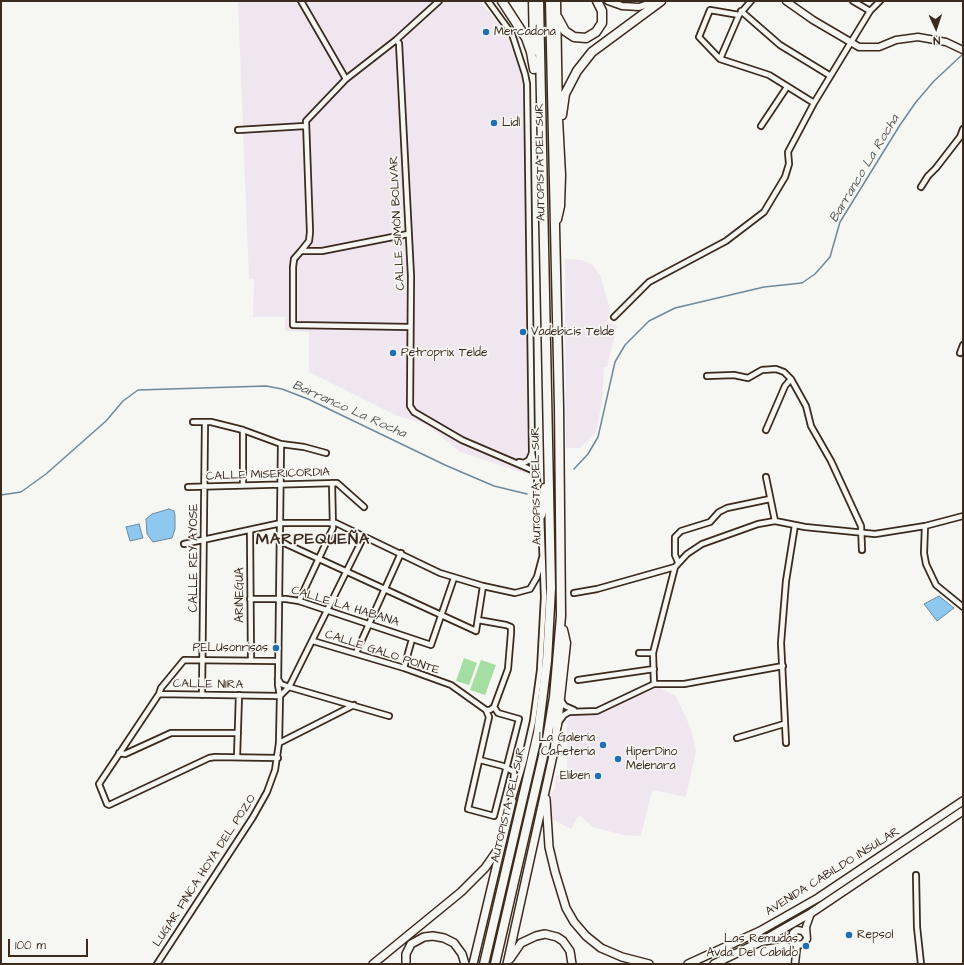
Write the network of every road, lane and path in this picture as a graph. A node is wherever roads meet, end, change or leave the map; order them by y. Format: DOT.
graph roads {
  1 [pos="301,1"];
  2 [pos="439,1"];
  3 [pos="488,1"];
  4 [pos="502,1"];
  5 [pos="533,1"];
  6 [pos="539,1"];
  7 [pos="550,1"];
  8 [pos="556,1"];
  9 [pos="596,1"];
  10 [pos="608,1"];
  11 [pos="616,1"];
  12 [pos="646,1"];
  13 [pos="657,1"];
  14 [pos="661,1"];
  15 [pos="751,1"];
  16 [pos="786,1"];
  17 [pos="853,1"];
  18 [pos="880,1"];
  19 [pos="870,11"];
  20 [pos="740,13"];
  21 [pos="557,14"];
  22 [pos="396,40"];
  23 [pos="850,42"];
  24 [pos="962,49"];
  25 [pos="720,59"];
  26 [pos="534,69"];
  27 [pos="829,75"];
  28 [pos="346,79"];
  29 [pos="787,86"];
  30 [pos="814,103"];
  31 [pos="305,123"];
  32 [pos="761,126"];
  33 [pos="963,129"];
  34 [pos="238,130"];
  35 [pos="560,148"];
  36 [pos="541,149"];
  37 [pos="921,187"];
  38 [pos="554,227"];
  39 [pos="408,234"];
  40 [pos="301,251"];
  41 [pos="614,317"];
  42 [pos="410,327"];
  43 [pos="963,345"];
  44 [pos="960,353"];
  45 [pos="707,376"];
  46 [pos="791,379"];
  47 [pos="193,422"];
  48 [pos="204,422"];
  49 [pos="243,430"];
  50 [pos="766,430"];
  51 [pos="281,444"];
  52 [pos="326,453"];
  53 [pos="532,453"];
  54 [pos="517,462"];
  55 [pos="548,463"];
  56 [pos="766,477"];
  57 [pos="537,478"];
  58 [pos="332,483"];
  59 [pos="243,485"];
  60 [pos="280,485"];
  61 [pos="188,487"];
  62 [pos="204,487"];
  63 [pos="770,499"];
  64 [pos="364,507"];
  65 [pos="541,515"];
  66 [pos="963,516"];
  67 [pos="775,521"];
  68 [pos="333,522"];
  69 [pos="281,523"];
  70 [pos="795,525"];
  71 [pos="925,526"];
  72 [pos="250,530"];
  73 [pos="862,534"];
  74 [pos="364,536"];
  75 [pos="204,541"];
  76 [pos="280,541"];
  77 [pos="184,544"];
  78 [pos="862,550"];
  79 [pos="401,553"];
  80 [pos="318,558"];
  81 [pos="542,558"];
  82 [pos="676,565"];
  83 [pos="346,572"];
  84 [pos="454,578"];
  85 [pos="484,586"];
  86 [pos="385,589"];
  87 [pos="574,593"];
  88 [pos="250,598"];
  89 [pos="280,599"];
  90 [pos="299,601"];
  91 [pos="963,607"];
  92 [pos="327,610"];
  93 [pos="442,615"];
  94 [pos="561,616"];
  95 [pos="478,620"];
  96 [pos="369,624"];
  97 [pos="412,639"];
  98 [pos="313,641"];
  99 [pos="639,653"];
  100 [pos="653,653"];
  101 [pos="356,654"];
  102 [pos="203,660"];
  103 [pos="251,660"];
  104 [pos="278,661"];
  105 [pos="783,666"];
  106 [pos="404,668"];
  107 [pos="654,669"];
  108 [pos="278,679"];
  109 [pos="578,680"];
  110 [pos="654,684"];
  111 [pos="289,687"];
  112 [pos="159,694"];
  113 [pos="202,695"];
  114 [pos="239,695"];
  115 [pos="280,696"];
  116 [pos="560,699"];
  117 [pos="354,705"];
  118 [pos="494,707"];
  119 [pos="486,710"];
  120 [pos="579,712"];
  121 [pos="498,713"];
  122 [pos="389,716"];
  123 [pos="489,717"];
  124 [pos="784,724"];
  125 [pos="557,725"];
  126 [pos="238,733"];
  127 [pos="737,738"];
  128 [pos="786,742"];
  129 [pos="279,743"];
  130 [pos="119,753"];
  131 [pos="237,757"];
  132 [pos="278,758"];
  133 [pos="480,760"];
  134 [pos="507,767"];
  135 [pos="548,779"];
  136 [pos="512,801"];
  137 [pos="963,801"];
  138 [pos="963,811"];
  139 [pos="502,845"];
  140 [pos="916,875"];
  141 [pos="810,913"];
  142 [pos="806,935"];
  143 [pos="760,942"];
  144 [pos="794,943"];
  145 [pos="702,958"];
  146 [pos="158,963"];
  147 [pos="373,964"];
  148 [pos="406,964"];
  149 [pos="465,964"];
  150 [pos="473,964"];
  151 [pos="484,964"];
  152 [pos="495,964"];
  153 [pos="507,964"];
  154 [pos="572,964"];
  155 [pos="649,964"];
  156 [pos="684,964"];
  157 [pos="688,964"];
  158 [pos="715,964"];
  159 [pos="795,964"];
  160 [pos="921,964"];
  1 -- 28 [label="street"];
  2 -- 22 [label="street"];
  3 -- 53 [label="street"];
  4 -- 26 [label="highway"];
  5 -- 26 [label="highway"];
  6 -- 36 [label="highway, AUTOPISTA DEL SUR"];
  7 -- 38 [label="highway, AUTOPISTA DEL SUR"];
  8 -- 21 [label="highway"];
  9 -- 21 [label="highway"];
  10 -- 13 [label="street"];
  11 -- 12 [label="street"];
  14 -- 35 [label="highway"];
  15 -- 20 [label="street"];
  16 -- 23 [label="street"];
  17 -- 19 [label="street"];
  18 -- 19 [label="street"];
  19 -- 23 [label="street"];
  20 -- 25 [label="street"];
  20 -- 25 [label="street"];
  20 -- 27 [label="street"];
  21 -- 35 [label="highway"];
  22 -- 28 [label="street"];
  22 -- 39 [label="street, CALLE SIMÓN BOLIVAR"];
  23 -- 24 [label="street"];
  23 -- 27 [label="street"];
  25 -- 29 [label="street"];
  26 -- 36 [label="highway"];
  27 -- 30 [label="street"];
  28 -- 31 [label="street"];
  29 -- 30 [label="street"];
  29 -- 32 [label="street"];
  30 -- 41 [label="street"];
  31 -- 34 [label="street"];
  31 -- 40 [label="street"];
  33 -- 37 [label="street"];
  35 -- 38 [label="highway"];
  36 -- 55 [label="highway, AUTOPISTA DEL SUR"];
  38 -- 94 [label="highway, AUTOPISTA DEL SUR"];
  39 -- 40 [label="street"];
  39 -- 42 [label="street, CALLE SIMÓN BOLIVAR"];
  40 -- 42 [label="street"];
  42 -- 54 [label="street, CALLE SIMÓN BOLIVAR"];
  43 -- 44 [label="street"];
  45 -- 46 [label="street"];
  46 -- 50 [label="street"];
  46 -- 73 [label="street"];
  47 -- 48 [label="street"];
  48 -- 49 [label="street"];
  48 -- 62 [label="street, CALLE REY AYOSE"];
  49 -- 51 [label="street"];
  49 -- 59 [label="street"];
  51 -- 52 [label="street"];
  51 -- 60 [label="street, LUGAR FINCA HOYA DEL POZO"];
  53 -- 54 [label="street"];
  53 -- 57 [label="street"];
  54 -- 57 [label="street"];
  55 -- 65 [label="highway"];
  55 -- 151 [label="highway, AUTOPISTA DEL SUR"];
  56 -- 63 [label="street"];
  57 -- 65 [label="street"];
  58 -- 60 [label="street, CALLE MISERICORDIA"];
  58 -- 64 [label="street, CALLE MISERICORDIA"];
  58 -- 68 [label="street"];
  59 -- 60 [label="street, CALLE MISERICORDIA"];
  59 -- 62 [label="street, CALLE MISERICORDIA"];
  60 -- 69 [label="street, LUGAR FINCA HOYA DEL POZO"];
  61 -- 62 [label="street, CALLE MISERICORDIA"];
  62 -- 75 [label="street, CALLE REY AYOSE"];
  63 -- 67 [label="street"];
  63 -- 82 [label="street"];
  65 -- 81 [label="street"];
  66 -- 71 [label="street"];
  67 -- 70 [label="street"];
  67 -- 82 [label="street"];
  68 -- 69 [label="street"];
  68 -- 74 [label="street"];
  68 -- 80 [label="street"];
  69 -- 72 [label="street"];
  69 -- 76 [label="street, LUGAR FINCA HOYA DEL POZO"];
  70 -- 73 [label="street"];
  70 -- 105 [label="street"];
  71 -- 73 [label="street"];
  71 -- 91 [label="street"];
  72 -- 75 [label="street"];
  72 -- 88 [label="street, ARINEGUA"];
  73 -- 78 [label="street"];
  74 -- 79 [label="street"];
  74 -- 83 [label="street"];
  75 -- 77 [label="street"];
  75 -- 102 [label="street, CALLE REY AYOSE"];
  76 -- 80 [label="street"];
  76 -- 89 [label="street, LUGAR FINCA HOYA DEL POZO"];
  79 -- 84 [label="street"];
  79 -- 86 [label="street"];
  80 -- 83 [label="street"];
  80 -- 90 [label="street"];
  81 -- 85 [label="street"];
  81 -- 136 [label="street"];
  82 -- 87 [label="street"];
  82 -- 100 [label="street"];
  83 -- 86 [label="street"];
  83 -- 92 [label="street"];
  84 -- 85 [label="street"];
  84 -- 93 [label="street"];
  85 -- 95 [label="street"];
  86 -- 93 [label="street"];
  86 -- 96 [label="street"];
  88 -- 89 [label="street, CALLE LA HABANA"];
  88 -- 103 [label="street, ARINEGUA"];
  89 -- 90 [label="street, CALLE LA HABANA"];
  89 -- 104 [label="street, LUGAR FINCA HOYA DEL POZO"];
  90 -- 92 [label="street, CALLE LA HABANA"];
  92 -- 96 [label="street, CALLE LA HABANA"];
  92 -- 98 [label="street"];
  93 -- 95 [label="street"];
  93 -- 97 [label="street, CALLE LA HABANA"];
  94 -- 116 [label="highway"];
  94 -- 152 [label="highway, AUTOPISTA DEL SUR"];
  95 -- 118 [label="street"];
  96 -- 97 [label="street, CALLE LA HABANA"];
  96 -- 101 [label="street"];
  97 -- 106 [label="street"];
  98 -- 101 [label="street, CALLE GALO PONTE"];
  98 -- 111 [label="street"];
  99 -- 100 [label="street"];
  100 -- 107 [label="street"];
  101 -- 106 [label="street, CALLE GALO PONTE"];
  102 -- 103 [label="street"];
  102 -- 112 [label="street"];
  102 -- 113 [label="street, CALLE REY AYOSE"];
  103 -- 104 [label="street"];
  104 -- 108 [label="street, LUGAR FINCA HOYA DEL POZO"];
  105 -- 110 [label="street"];
  105 -- 124 [label="street"];
  106 -- 119 [label="street, CALLE GALO PONTE"];
  107 -- 109 [label="street"];
  107 -- 110 [label="street"];
  108 -- 111 [label="street"];
  108 -- 115 [label="street, LUGAR FINCA HOYA DEL POZO"];
  110 -- 120 [label="street"];
  111 -- 115 [label="street"];
  111 -- 117 [label="street"];
  112 -- 113 [label="street, CALLE NIRA"];
  112 -- 130 [label="street, CALLE NIRA"];
  113 -- 114 [label="street, CALLE NIRA"];
  114 -- 115 [label="street, CALLE NIRA"];
  114 -- 126 [label="street"];
  115 -- 129 [label="street, LUGAR FINCA HOYA DEL POZO"];
  116 -- 120 [label="street"];
  116 -- 125 [label="highway"];
  117 -- 122 [label="street"];
  117 -- 129 [label="street"];
  118 -- 119 [label="street"];
  118 -- 121 [label="street"];
  119 -- 123 [label="street"];
  120 -- 125 [label="street"];
  121 -- 123 [label="street"];
  121 -- 134 [label="street"];
  123 -- 133 [label="street"];
  124 -- 127 [label="street"];
  124 -- 128 [label="street"];
  125 -- 135 [label="main road"];
  126 -- 130 [label="street"];
  126 -- 131 [label="street"];
  129 -- 132 [label="street, LUGAR FINCA HOYA DEL POZO"];
  130 -- 131 [label="street, CALLE NIRA"];
  131 -- 132 [label="street"];
  132 -- 146 [label="street, LUGAR FINCA HOYA DEL POZO"];
  133 -- 134 [label="street"];
  133 -- 134 [label="street"];
  134 -- 136 [label="street"];
  135 -- 153 [label="main road"];
  135 -- 155 [label="main road"];
  136 -- 139 [label="main road"];
  137 -- 145 [label="main road, AVENIDA CABILDO INSULAR"];
  138 -- 141 [label="main road, AVENIDA CABILDO INSULAR"];
  139 -- 147 [label="main road"];
  139 -- 150 [label="main road"];
  140 -- 160 [label="street"];
  141 -- 142 [label="street"];
  141 -- 143 [label="main road, AVENIDA CABILDO INSULAR"];
  142 -- 144 [label="street"];
  142 -- 144 [label="street"];
  143 -- 144 [label="street"];
  143 -- 158 [label="main road, AVENIDA CABILDO INSULAR"];
  144 -- 159 [label="street"];
  145 -- 156 [label="main road"];
  145 -- 157 [label="main road, AVENIDA CABILDO INSULAR"];
  148 -- 149 [label="main road"];
  153 -- 154 [label="main road"];
}
